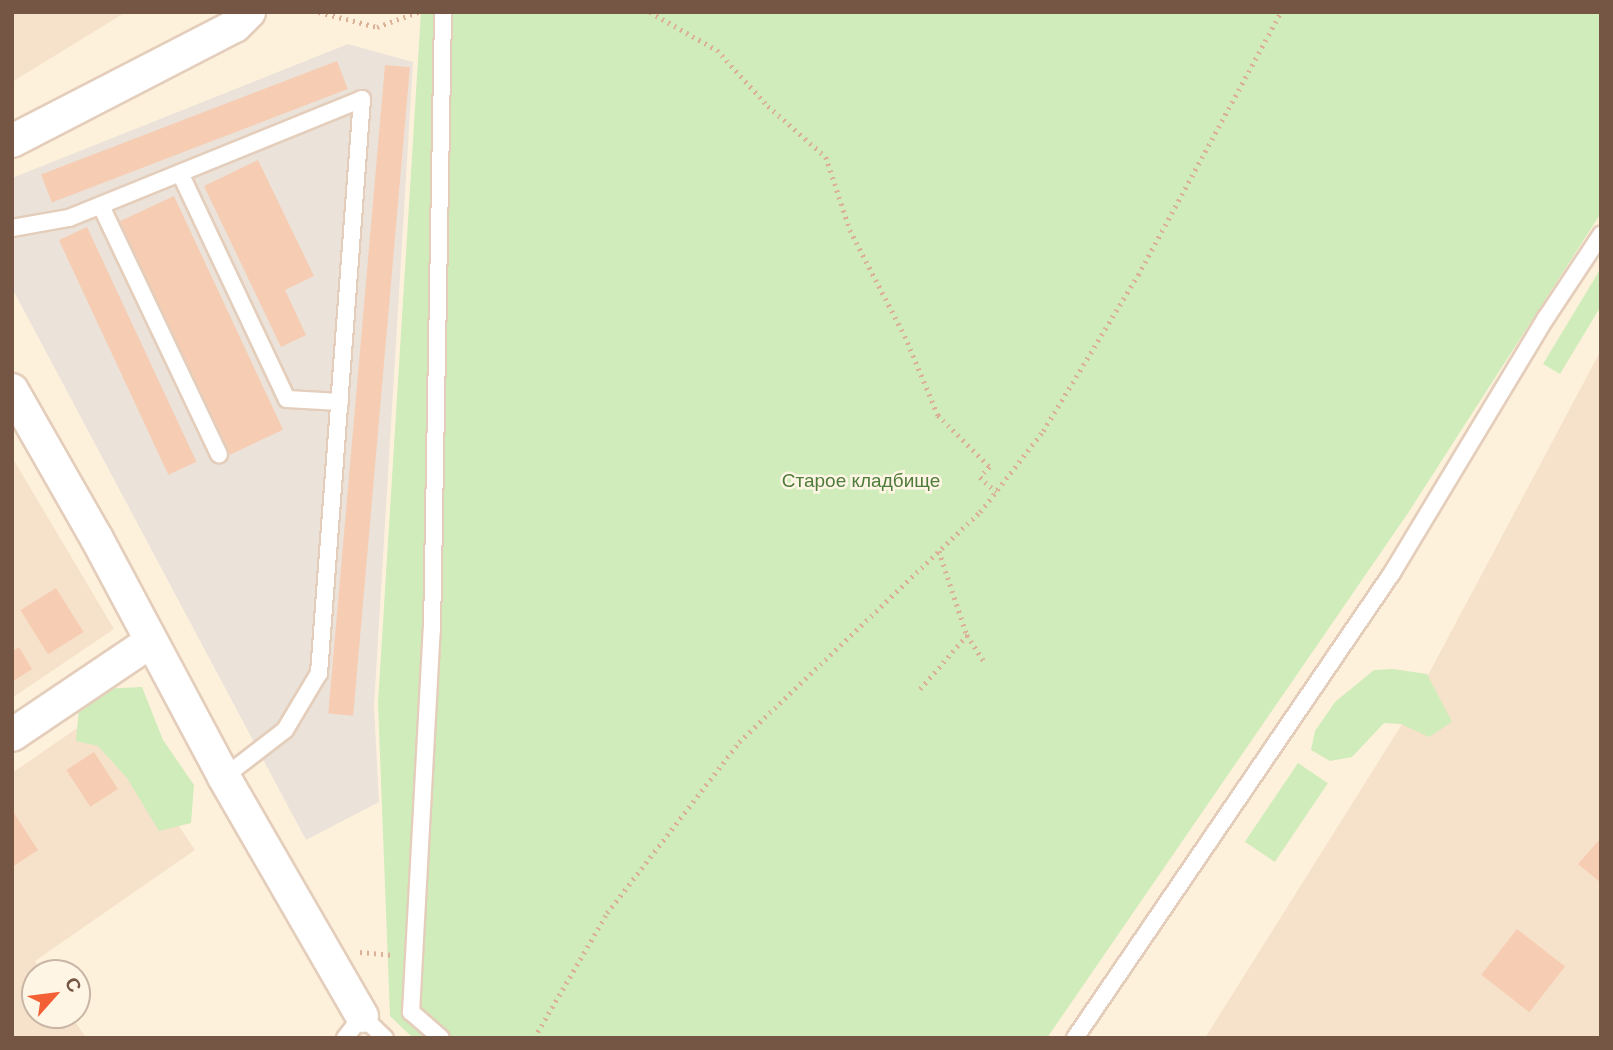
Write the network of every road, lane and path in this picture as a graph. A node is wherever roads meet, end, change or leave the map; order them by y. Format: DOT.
graph roads {
  1 [pos="249,12"];
  2 [pos="319,12"];
  3 [pos="418,12"];
  4 [pos="443,12"];
  5 [pos="650,12"];
  6 [pos="1281,12"];
  7 [pos="12,141"];
  8 [pos="180,173"];
  9 [pos="101,206"];
  10 [pos="12,228"];
  11 [pos="1601,235"];
  12 [pos="12,390"];
  13 [pos="340,402"];
  14 [pos="219,454"];
  15 [pos="996,492"];
  16 [pos="939,551"];
  17 [pos="967,635"];
  18 [pos="150,642"];
  19 [pos="985,663"];
  20 [pos="920,689"];
  21 [pos="12,735"];
  22 [pos="224,777"];
  23 [pos="323,949"];
  24 [pos="415,957"];
  25 [pos="354,1027"];
  26 [pos="385,1038"];
  27 [pos="441,1038"];
  28 [pos="534,1038"];
  29 [pos="1075,1038"];
  1 -- 7 [label="street"];
  2 -- 3 [label="path"];
  4 -- 24 [label="lane"];
  5 -- 15 [label="path"];
  6 -- 15 [label="path"];
  8 -- 9 [label="lane"];
  8 -- 13 [label="lane"];
  8 -- 13 [label="lane"];
  9 -- 10 [label="lane"];
  9 -- 14 [label="lane"];
  11 -- 29 [label="lane"];
  12 -- 18 [label="street"];
  13 -- 22 [label="lane"];
  15 -- 16 [label="path"];
  16 -- 17 [label="path"];
  16 -- 28 [label="path"];
  17 -- 19 [label="path"];
  17 -- 20 [label="path"];
  18 -- 21 [label="street"];
  18 -- 22 [label="street"];
  22 -- 23 [label="street"];
  23 -- 24 [label="path"];
  23 -- 25 [label="street"];
  24 -- 27 [label="lane"];
  25 -- 26 [label="lane"];
}
